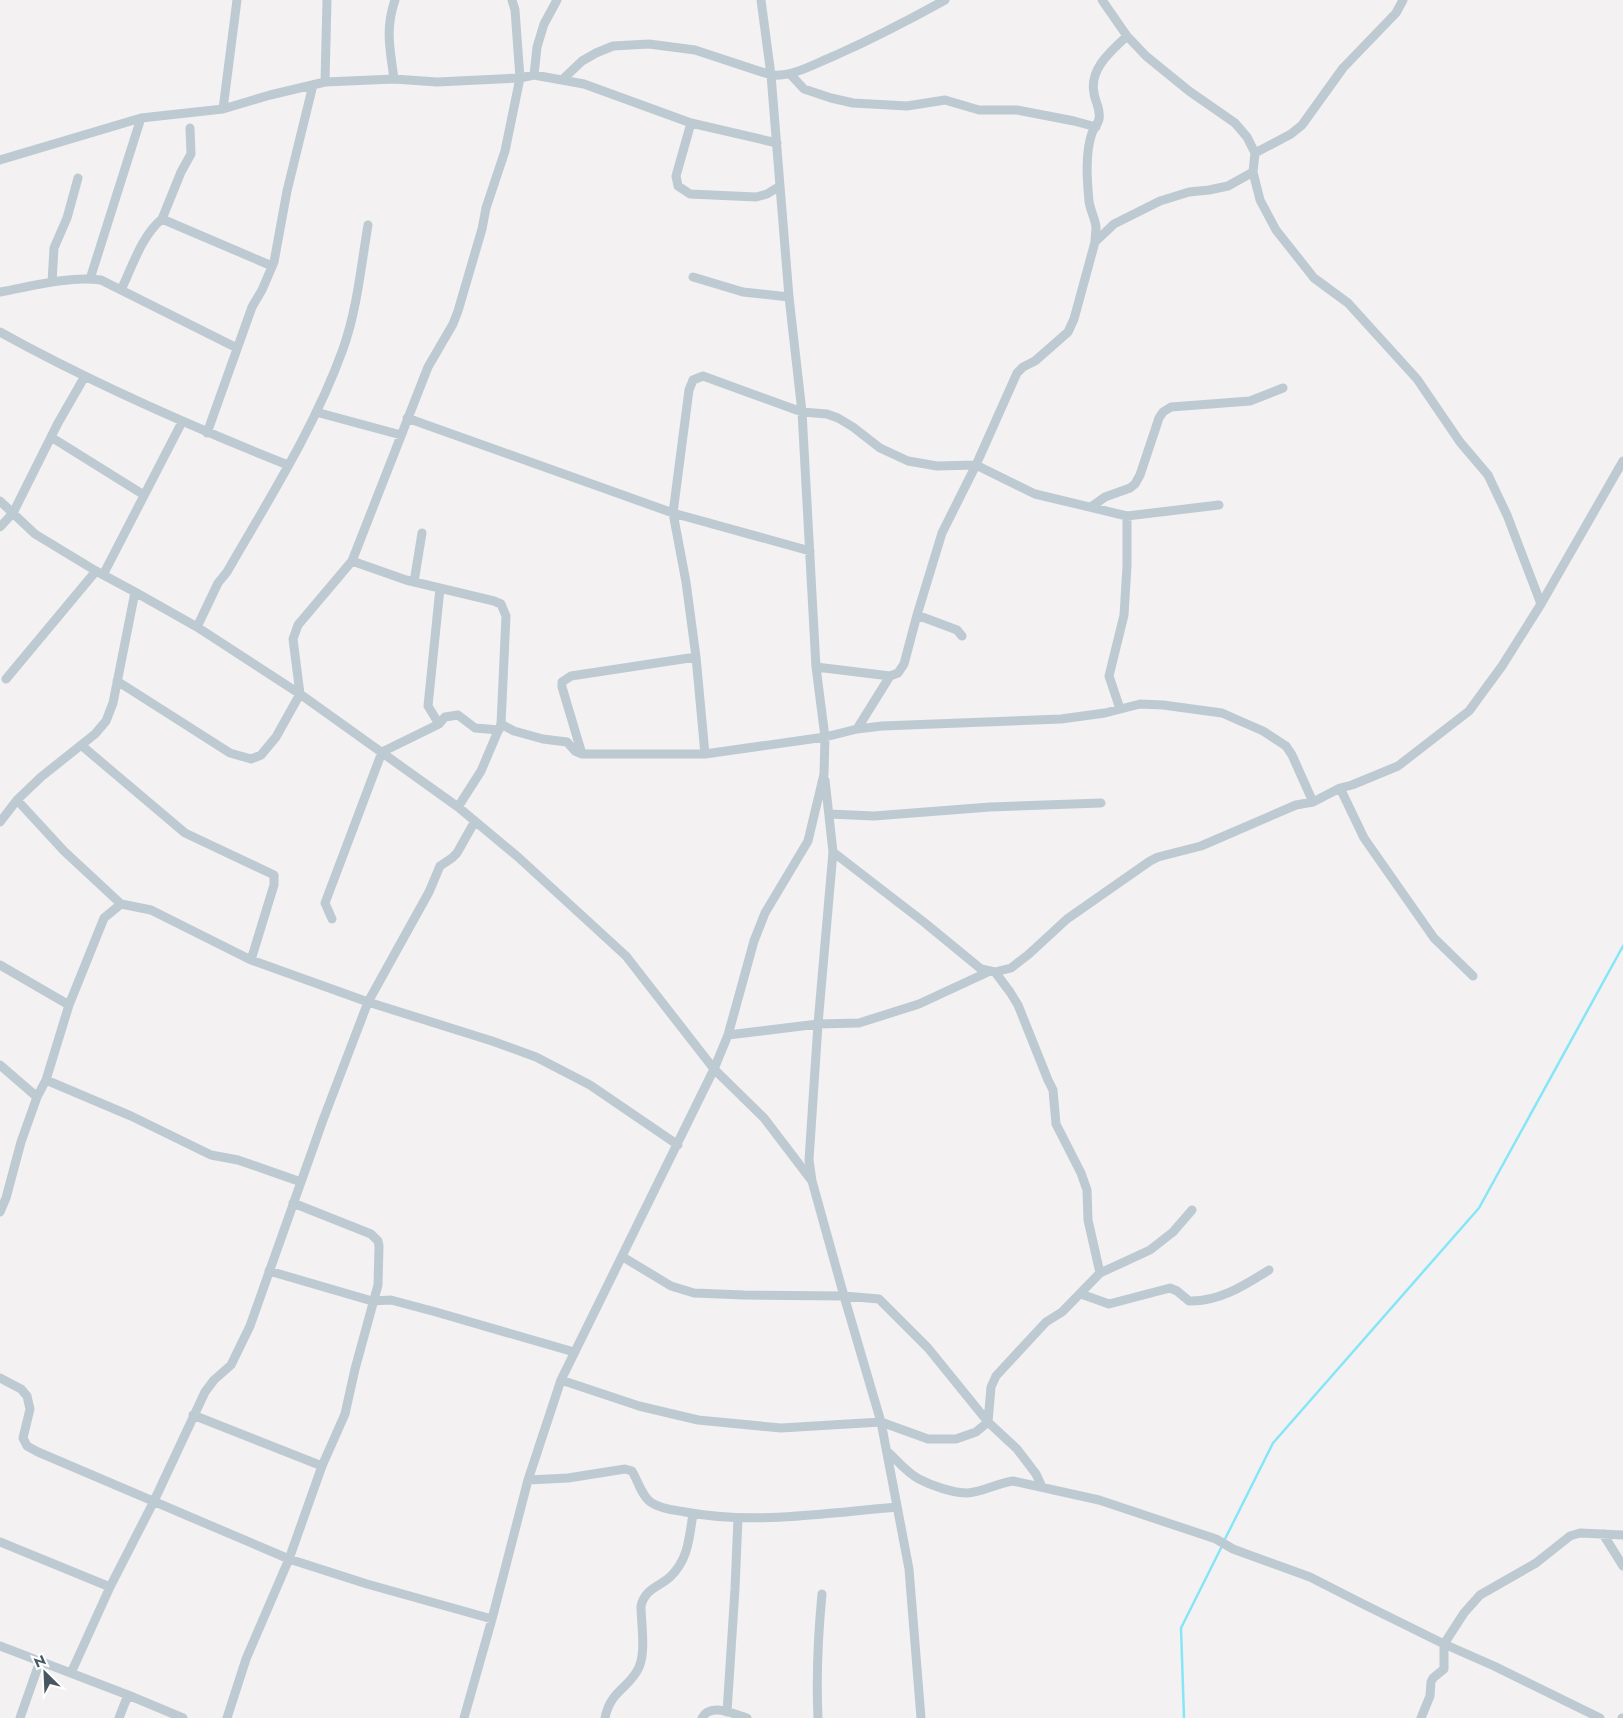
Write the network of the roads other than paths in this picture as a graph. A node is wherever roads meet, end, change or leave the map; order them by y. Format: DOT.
graph roads {
  1 [pos="237,0"];
  2 [pos="327,0"];
  3 [pos="395,0"];
  4 [pos="512,0"];
  5 [pos="557,0"];
  6 [pos="761,0"];
  7 [pos="945,0"];
  8 [pos="1102,0"];
  9 [pos="1404,0"];
  10 [pos="1127,36"];
  11 [pos="790,74"];
  12 [pos="534,75"];
  13 [pos="771,75"];
  14 [pos="394,78"];
  15 [pos="520,78"];
  16 [pos="563,79"];
  17 [pos="325,82"];
  18 [pos="313,85"];
  19 [pos="223,109"];
  20 [pos="141,118"];
  21 [pos="691,123"];
  22 [pos="1096,127"];
  23 [pos="190,128"];
  24 [pos="777,143"];
  25 [pos="1255,153"];
  26 [pos="0,160"];
  27 [pos="1253,172"];
  28 [pos="78,178"];
  29 [pos="780,186"];
  30 [pos="162,219"];
  31 [pos="368,225"];
  32 [pos="1095,242"];
  33 [pos="272,266"];
  34 [pos="693,277"];
  35 [pos="90,279"];
  36 [pos="52,282"];
  37 [pos="121,290"];
  38 [pos="0,292"];
  39 [pos="789,297"];
  40 [pos="0,332"];
  41 [pos="237,348"];
  42 [pos="85,376"];
  43 [pos="1283,388"];
  44 [pos="316,412"];
  45 [pos="802,412"];
  46 [pos="407,418"];
  47 [pos="180,426"];
  48 [pos="207,433"];
  49 [pos="401,435"];
  50 [pos="51,437"];
  51 [pos="1623,461"];
  52 [pos="288,465"];
  53 [pos="976,465"];
  54 [pos="144,495"];
  55 [pos="0,501"];
  56 [pos="1219,505"];
  57 [pos="1091,507"];
  58 [pos="13,513"];
  59 [pos="673,513"];
  60 [pos="1127,516"];
  61 [pos="0,527"];
  62 [pos="422,534"];
  63 [pos="810,551"];
  64 [pos="352,561"];
  65 [pos="99,573"];
  66 [pos="414,582"];
  67 [pos="440,588"];
  68 [pos="135,592"];
  69 [pos="1541,604"];
  70 [pos="916,615"];
  71 [pos="197,627"];
  72 [pos="962,636"];
  73 [pos="696,657"];
  74 [pos="816,667"];
  75 [pos="890,676"];
  76 [pos="6,679"];
  77 [pos="117,681"];
  78 [pos="300,694"];
  79 [pos="1120,709"];
  80 [pos="438,724"];
  81 [pos="500,727"];
  82 [pos="857,729"];
  83 [pos="825,737"];
  84 [pos="81,745"];
  85 [pos="382,752"];
  86 [pos="582,754"];
  87 [pos="705,754"];
  88 [pos="824,774"];
  89 [pos="1340,788"];
  90 [pos="17,800"];
  91 [pos="1313,802"];
  92 [pos="1101,803"];
  93 [pos="458,807"];
  94 [pos="829,814"];
  95 [pos="475,821"];
  96 [pos="0,822"];
  97 [pos="833,852"];
  98 [pos="121,904"];
  99 [pos="332,919"];
  100 [pos="251,960"];
  101 [pos="0,965"];
  102 [pos="992,972"];
  103 [pos="1473,976"];
  104 [pos="368,1002"];
  105 [pos="69,1005"];
  106 [pos="818,1024"];
  107 [pos="728,1036"];
  108 [pos="0,1065"];
  109 [pos="714,1069"];
  110 [pos="46,1080"];
  111 [pos="37,1097"];
  112 [pos="678,1145"];
  113 [pos="812,1181"];
  114 [pos="301,1182"];
  115 [pos="293,1203"];
  116 [pos="1192,1210"];
  117 [pos="0,1212"];
  118 [pos="622,1257"];
  119 [pos="1269,1270"];
  120 [pos="269,1271"];
  121 [pos="1100,1273"];
  122 [pos="1081,1294"];
  123 [pos="844,1296"];
  124 [pos="372,1301"];
  125 [pos="574,1352"];
  126 [pos="0,1378"];
  127 [pos="562,1380"];
  128 [pos="193,1415"];
  129 [pos="881,1422"];
  130 [pos="988,1422"];
  131 [pos="886,1451"];
  132 [pos="322,1466"];
  133 [pos="528,1480"];
  134 [pos="1042,1487"];
  135 [pos="154,1501"];
  136 [pos="897,1507"];
  137 [pos="693,1514"];
  138 [pos="738,1518"];
  139 [pos="1603,1534"];
  140 [pos="1623,1535"];
  141 [pos="0,1542"];
  142 [pos="288,1559"];
  143 [pos="1623,1566"];
  144 [pos="110,1587"];
  145 [pos="822,1594"];
  146 [pos="492,1620"];
  147 [pos="1444,1644"];
  148 [pos="0,1646"];
  149 [pos="40,1661"];
  150 [pos="71,1673"];
  151 [pos="128,1695"];
  152 [pos="727,1712"];
  153 [pos="20,1718"];
  154 [pos="119,1718"];
  155 [pos="183,1718"];
  156 [pos="227,1718"];
  157 [pos="464,1718"];
  158 [pos="605,1718"];
  159 [pos="702,1718"];
  160 [pos="746,1718"];
  161 [pos="818,1718"];
  162 [pos="921,1718"];
  163 [pos="1422,1718"];
  164 [pos="1600,1718"];
  1 -- 19 [label="street"];
  2 -- 17 [label="street"];
  3 -- 14 [label="street"];
  4 -- 15 [label="street"];
  5 -- 12 [label="street"];
  6 -- 13 [label="street"];
  7 -- 11 [label="street"];
  8 -- 10 [label="street"];
  9 -- 25 [label="street"];
  10 -- 22 [label="street"];
  10 -- 25 [label="street"];
  11 -- 13 [label="street"];
  11 -- 22 [label="street"];
  12 -- 15 [label="street"];
  12 -- 16 [label="street"];
  13 -- 16 [label="street"];
  13 -- 24 [label="street"];
  14 -- 15 [label="street"];
  14 -- 17 [label="street"];
  15 -- 46 [label="street"];
  16 -- 21 [label="street"];
  17 -- 18 [label="street"];
  18 -- 19 [label="street"];
  18 -- 33 [label="street"];
  19 -- 20 [label="street"];
  20 -- 26 [label="street"];
  20 -- 35 [label="street"];
  21 -- 24 [label="street"];
  21 -- 29 [label="street"];
  22 -- 32 [label="street"];
  23 -- 30 [label="street"];
  24 -- 29 [label="street"];
  25 -- 27 [label="street"];
  27 -- 32 [label="street"];
  27 -- 69 [label="street"];
  28 -- 36 [label="street"];
  29 -- 39 [label="street"];
  30 -- 33 [label="street"];
  30 -- 37 [label="street"];
  31 -- 44 [label="street"];
  32 -- 53 [label="street"];
  33 -- 41 [label="street"];
  34 -- 39 [label="street"];
  35 -- 36 [label="street"];
  35 -- 37 [label="street"];
  36 -- 38 [label="street"];
  37 -- 41 [label="street"];
  39 -- 45 [label="street"];
  40 -- 42 [label="street"];
  41 -- 48 [label="street"];
  42 -- 47 [label="street"];
  42 -- 50 [label="street"];
  43 -- 57 [label="street"];
  44 -- 49 [label="street"];
  44 -- 52 [label="street"];
  45 -- 53 [label="street"];
  45 -- 59 [label="street"];
  45 -- 63 [label="street"];
  46 -- 49 [label="street"];
  46 -- 59 [label="street"];
  47 -- 48 [label="street"];
  47 -- 54 [label="street"];
  48 -- 52 [label="street"];
  49 -- 64 [label="street"];
  50 -- 54 [label="street"];
  50 -- 58 [label="street"];
  51 -- 69 [label="street"];
  52 -- 71 [label="street"];
  53 -- 57 [label="street"];
  53 -- 70 [label="street"];
  54 -- 65 [label="street"];
  55 -- 58 [label="street"];
  56 -- 60 [label="street"];
  57 -- 60 [label="street"];
  58 -- 61 [label="street"];
  58 -- 65 [label="street"];
  59 -- 63 [label="street"];
  59 -- 73 [label="street"];
  60 -- 79 [label="street"];
  62 -- 66 [label="street"];
  63 -- 74 [label="street"];
  64 -- 66 [label="street"];
  64 -- 78 [label="street"];
  65 -- 68 [label="street"];
  65 -- 76 [label="street"];
  66 -- 67 [label="street"];
  67 -- 80 [label="street"];
  67 -- 81 [label="street"];
  68 -- 71 [label="street"];
  68 -- 77 [label="street"];
  69 -- 89 [label="street"];
  70 -- 72 [label="street"];
  70 -- 75 [label="street"];
  71 -- 78 [label="street"];
  73 -- 86 [label="street"];
  73 -- 87 [label="street"];
  74 -- 75 [label="street"];
  74 -- 83 [label="street"];
  75 -- 82 [label="street"];
  77 -- 78 [label="street"];
  77 -- 84 [label="street"];
  78 -- 85 [label="street"];
  79 -- 82 [label="street"];
  79 -- 91 [label="street"];
  80 -- 81 [label="street"];
  80 -- 85 [label="street"];
  81 -- 86 [label="street"];
  81 -- 93 [label="street"];
  82 -- 83 [label="street"];
  83 -- 87 [label="street"];
  83 -- 88 [label="street"];
  84 -- 90 [label="street"];
  84 -- 100 [label="street"];
  85 -- 93 [label="street"];
  85 -- 99 [label="street"];
  86 -- 87 [label="street"];
  88 -- 94 [label="street"];
  88 -- 107 [label="street"];
  89 -- 91 [label="street"];
  89 -- 103 [label="street"];
  90 -- 96 [label="street"];
  90 -- 98 [label="street"];
  91 -- 102 [label="street"];
  92 -- 94 [label="street"];
  93 -- 95 [label="street"];
  94 -- 97 [label="street"];
  95 -- 104 [label="street"];
  95 -- 109 [label="street"];
  97 -- 102 [label="street"];
  97 -- 106 [label="street"];
  98 -- 100 [label="street"];
  98 -- 105 [label="street"];
  100 -- 104 [label="street"];
  101 -- 105 [label="street"];
  102 -- 106 [label="street"];
  102 -- 121 [label="street"];
  104 -- 112 [label="street"];
  104 -- 114 [label="street"];
  105 -- 110 [label="street"];
  106 -- 107 [label="street"];
  106 -- 113 [label="street"];
  107 -- 109 [label="street"];
  108 -- 111 [label="street"];
  109 -- 112 [label="street"];
  109 -- 113 [label="street"];
  110 -- 111 [label="street"];
  110 -- 114 [label="street"];
  111 -- 117 [label="street"];
  112 -- 118 [label="street"];
  113 -- 123 [label="street"];
  114 -- 115 [label="street"];
  115 -- 120 [label="street"];
  115 -- 124 [label="street"];
  116 -- 121 [label="street"];
  118 -- 123 [label="street"];
  118 -- 125 [label="street"];
  119 -- 122 [label="street"];
  120 -- 124 [label="street"];
  120 -- 128 [label="street"];
  121 -- 122 [label="street"];
  122 -- 130 [label="street"];
  123 -- 129 [label="street"];
  123 -- 130 [label="street"];
  124 -- 125 [label="street"];
  124 -- 132 [label="street"];
  125 -- 127 [label="street"];
  126 -- 135 [label="street"];
  127 -- 129 [label="street"];
  127 -- 133 [label="street"];
  128 -- 132 [label="street"];
  128 -- 135 [label="street"];
  129 -- 130 [label="street"];
  129 -- 131 [label="street"];
  130 -- 134 [label="street"];
  131 -- 134 [label="street"];
  131 -- 136 [label="street"];
  132 -- 142 [label="street"];
  133 -- 137 [label="street"];
  133 -- 146 [label="street"];
  134 -- 147 [label="street"];
  135 -- 142 [label="street"];
  135 -- 144 [label="street"];
  136 -- 138 [label="street"];
  136 -- 162 [label="street"];
  137 -- 138 [label="street"];
  137 -- 158 [label="street"];
  138 -- 152 [label="street"];
  139 -- 140 [label="street"];
  139 -- 143 [label="street"];
  139 -- 147 [label="street"];
  141 -- 144 [label="street"];
  142 -- 146 [label="street"];
  142 -- 156 [label="street"];
  144 -- 150 [label="street"];
  145 -- 161 [label="street"];
  146 -- 157 [label="street"];
  147 -- 163 [label="street"];
  147 -- 164 [label="street"];
  148 -- 149 [label="street"];
  149 -- 150 [label="street"];
  149 -- 153 [label="street"];
  150 -- 151 [label="street"];
  151 -- 154 [label="street"];
  151 -- 155 [label="street"];
  152 -- 159 [label="street"];
  152 -- 160 [label="street"];
}
